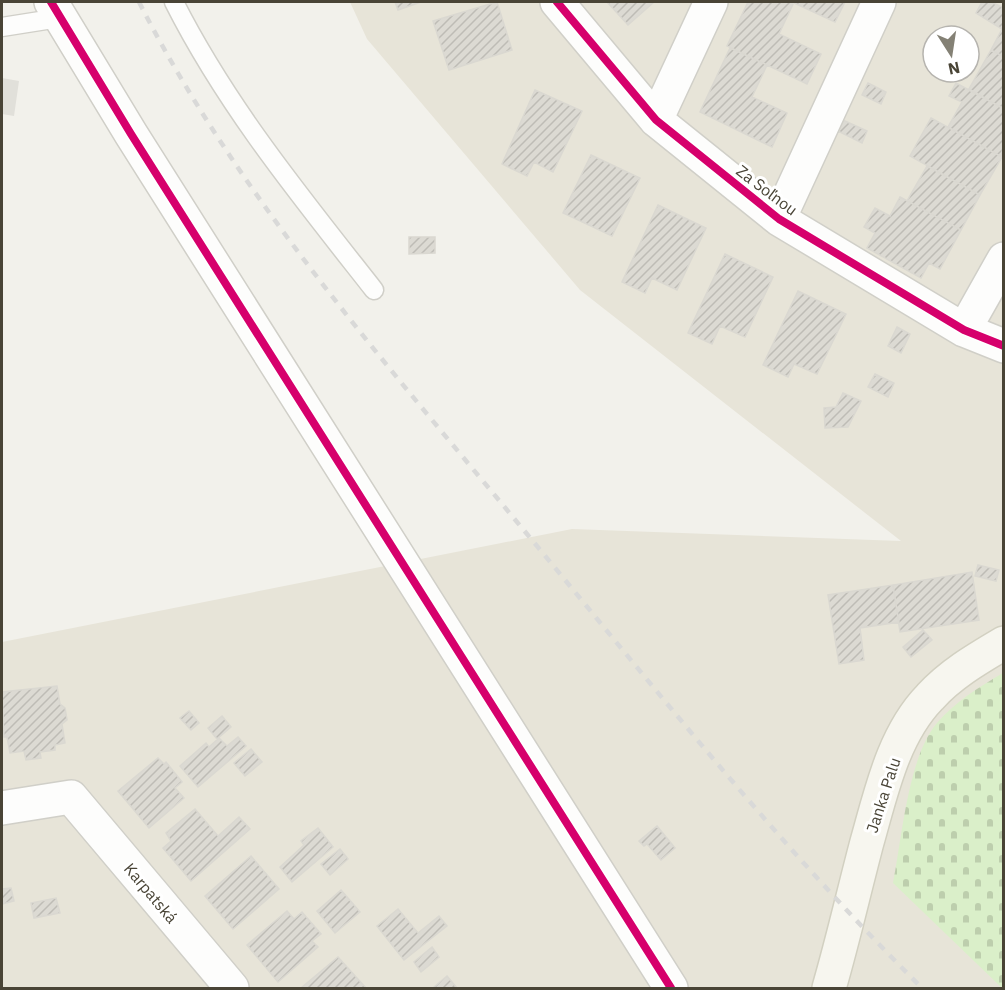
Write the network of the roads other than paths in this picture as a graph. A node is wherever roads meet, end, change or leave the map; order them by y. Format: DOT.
graph roads {
  1 [pos="174,2"];
  2 [pos="557,2"];
  3 [pos="711,2"];
  4 [pos="879,2"];
  5 [pos="55,10"];
  6 [pos="2,27"];
  7 [pos="656,120"];
  8 [pos="779,219"];
  9 [pos="1004,259"];
  10 [pos="374,290"];
  11 [pos="964,330"];
  12 [pos="1004,346"];
  13 [pos="1004,644"];
  14 [pos="2,808"];
  15 [pos="232,988"];
  16 [pos="671,988"];
  17 [pos="829,988"];
  1 -- 10 [label="lane"];
  2 -- 7 [label="street, Za Soľnou"];
  3 -- 7 [label="street"];
  4 -- 8 [label="street"];
  5 -- 6 [label="lane"];
  5 -- 16 [label="street"];
  7 -- 8 [label="street, Za Soľnou"];
  8 -- 11 [label="street, Za Soľnou"];
  9 -- 11 [label="street"];
  11 -- 12 [label="street, Za Soľnou"];
  13 -- 17 [label="main road, Janka Palu"];
  14 -- 15 [label="street, Karpatská"];
}
